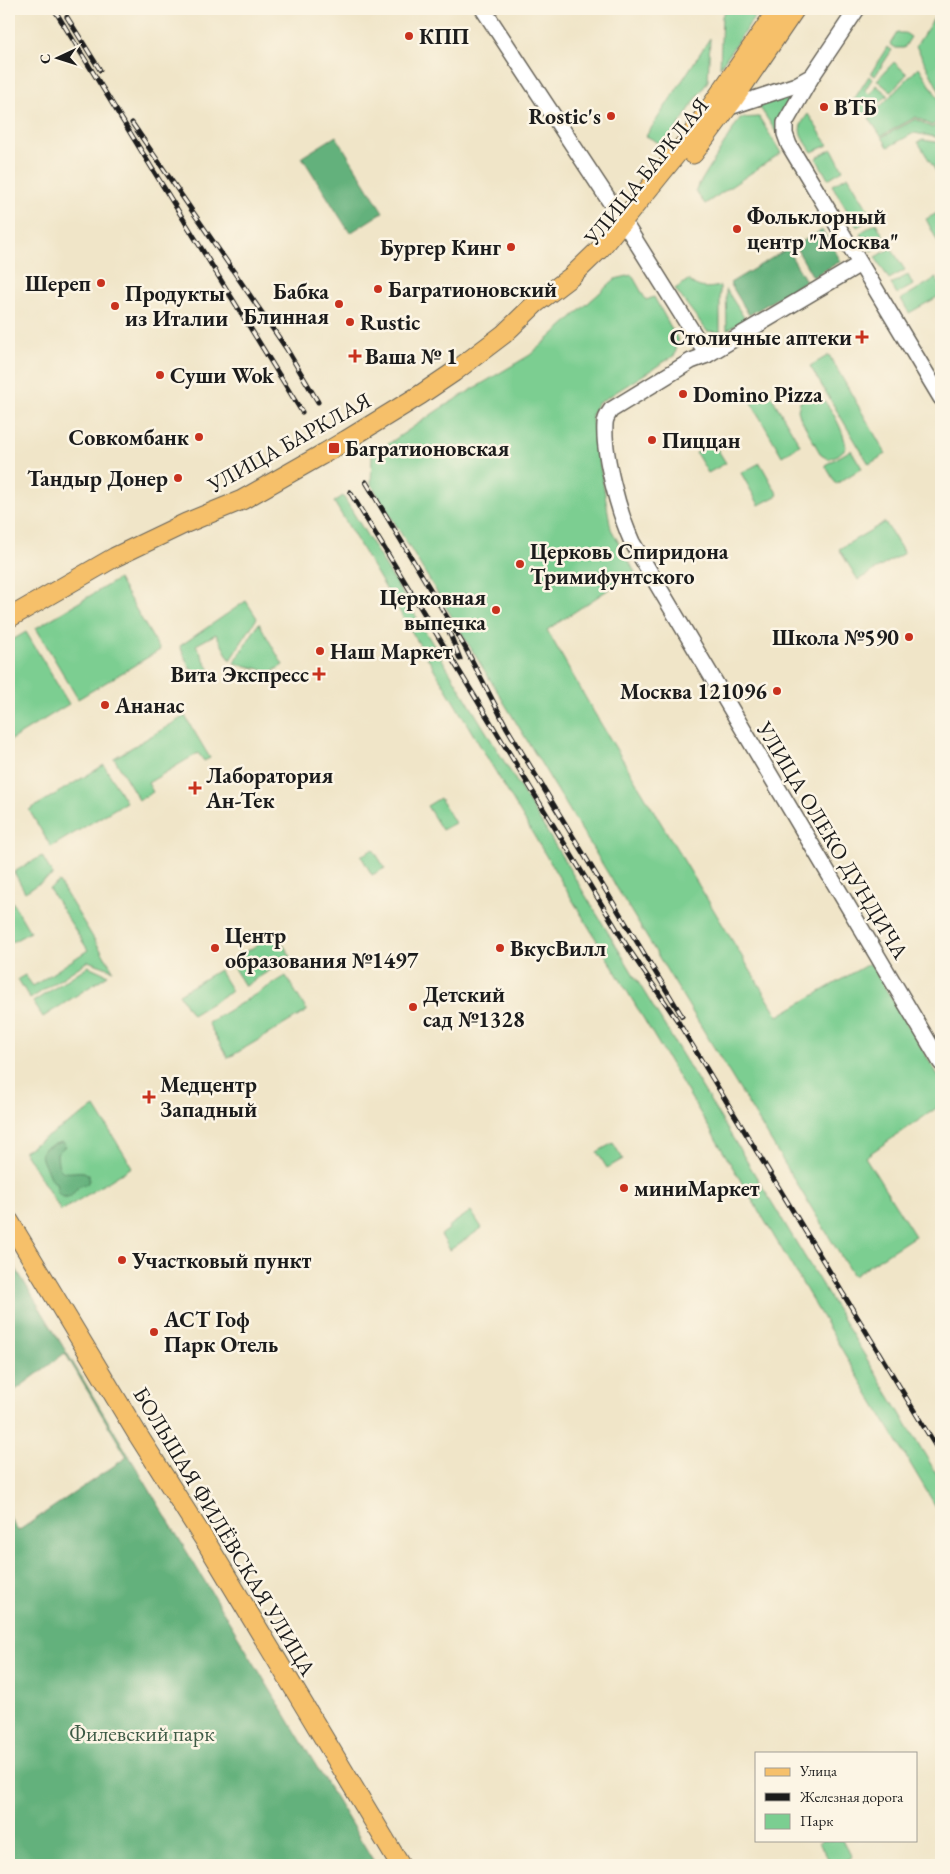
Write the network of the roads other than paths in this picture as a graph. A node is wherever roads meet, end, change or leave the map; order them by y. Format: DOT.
graph roads {
  1 [pos="483,9"];
  2 [pos="778,9"];
  3 [pos="795,9"];
  4 [pos="857,9"];
  5 [pos="812,76"];
  6 [pos="727,108"];
  7 [pos="627,227"];
  8 [pos="860,264"];
  9 [pos="708,355"];
  10 [pos="941,398"];
  11 [pos="9,618"];
  12 [pos="941,1063"];
  13 [pos="9,1221"];
  14 [pos="400,1865"];
  1 -- 7 [label="street"];
  2 -- 7 [label="main road, УЛИЦА БАРКЛАЯ"];
  3 -- 6 [label="main road, УЛИЦА БАРКЛАЯ"];
  4 -- 5 [label="street"];
  5 -- 6 [label="street"];
  5 -- 8 [label="street"];
  6 -- 7 [label="main road, УЛИЦА БАРКЛАЯ"];
  7 -- 9 [label="street"];
  7 -- 11 [label="main road, УЛИЦА БАРКЛАЯ, bridge"];
  8 -- 9 [label="street, УЛИЦА ОЛЕКО ДУНДИЧА"];
  8 -- 10 [label="street"];
  9 -- 12 [label="street, УЛИЦА ОЛЕКО ДУНДИЧА"];
  13 -- 14 [label="main road, БОЛЬШАЯ ФИЛЁВСКАЯ УЛИЦА"];
}
